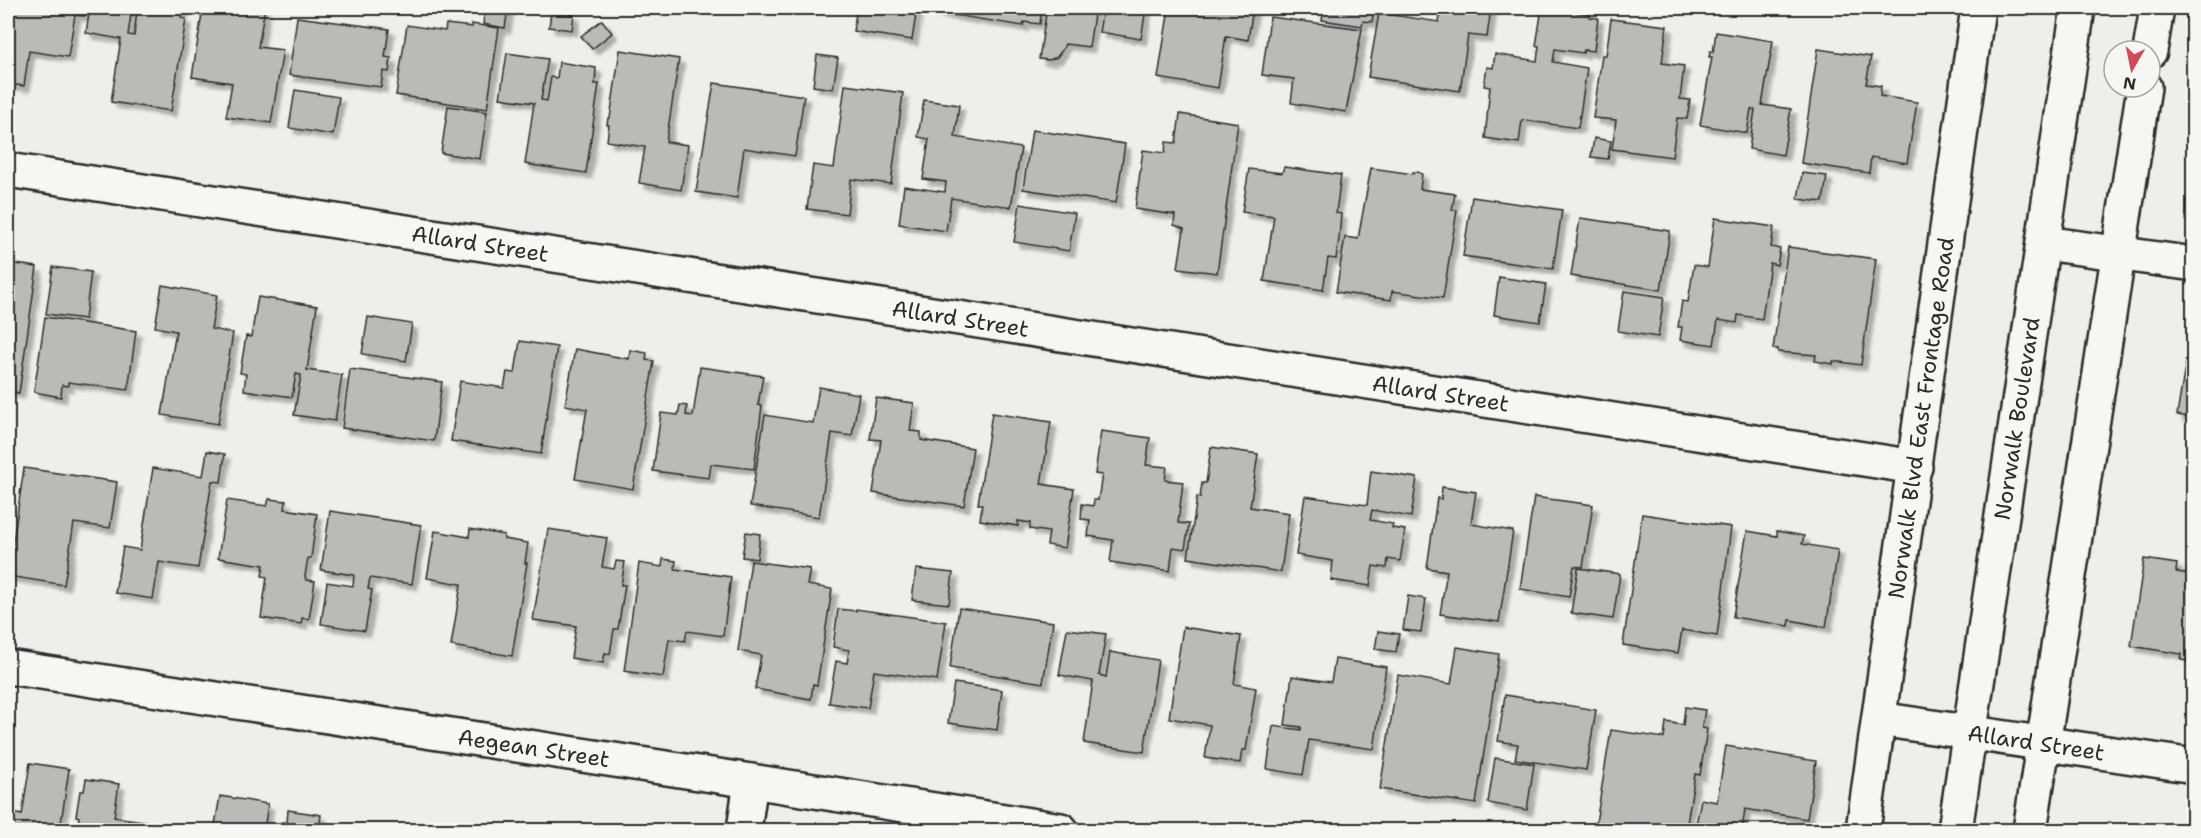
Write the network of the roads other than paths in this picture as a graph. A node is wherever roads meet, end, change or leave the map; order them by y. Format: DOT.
graph roads {
  1 [pos="1978,8"];
  2 [pos="2078,8"];
  3 [pos="2157,8"];
  4 [pos="2152,39"];
  5 [pos="2142,99"];
  6 [pos="8,170"];
  7 [pos="2044,243"];
  8 [pos="2117,254"];
  9 [pos="2193,264"];
  10 [pos="1915,467"];
  11 [pos="8,667"];
  12 [pos="1879,719"];
  13 [pos="1970,732"];
  14 [pos="2043,744"];
  15 [pos="2193,766"];
  16 [pos="751,780"];
  17 [pos="744,831"];
  18 [pos="1061,831"];
  19 [pos="1863,831"];
  20 [pos="1955,831"];
  21 [pos="2030,831"];
  1 -- 10 [label="street, Norwalk Blvd East Frontage Road"];
  2 -- 7 [label="street, Norwalk Boulevard"];
  3 -- 4 [label="street"];
  5 -- 8 [label="street"];
  6 -- 10 [label="street, Allard Street"];
  7 -- 8 [label="street"];
  7 -- 13 [label="street, Norwalk Boulevard"];
  8 -- 9 [label="street"];
  8 -- 14 [label="street"];
  10 -- 12 [label="street, Norwalk Blvd East Frontage Road"];
  11 -- 16 [label="street, Aegean Street"];
  12 -- 13 [label="street, Allard Street"];
  12 -- 19 [label="street, Norwalk Blvd East Frontage Road"];
  13 -- 14 [label="street, Allard Street"];
  13 -- 20 [label="street, Norwalk Boulevard"];
  14 -- 15 [label="street, Allard Street"];
  14 -- 21 [label="street"];
  16 -- 17 [label="street"];
  16 -- 18 [label="street, Aegean Street"];
}
